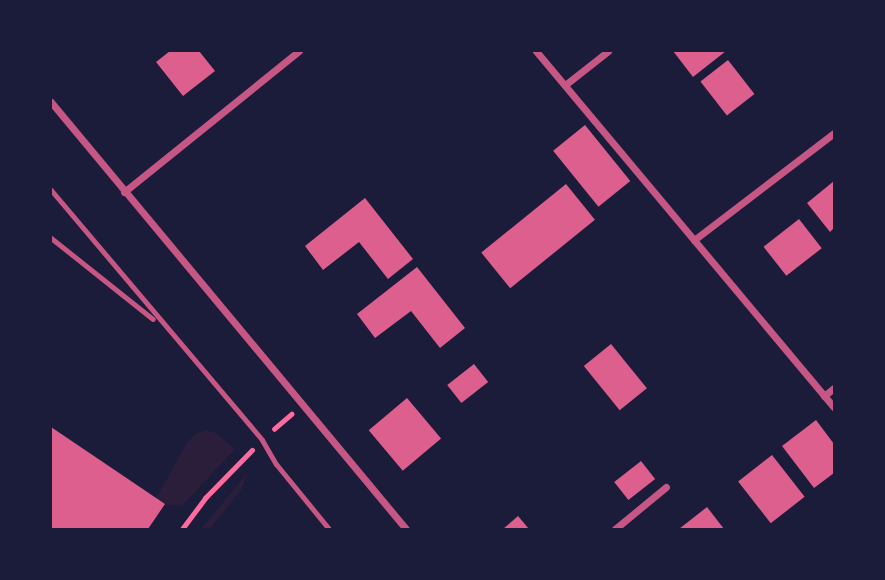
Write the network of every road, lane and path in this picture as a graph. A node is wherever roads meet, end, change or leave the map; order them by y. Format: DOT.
graph roads {
  1 [pos="299,51"];
  2 [pos="536,51"];
  3 [pos="608,51"];
  4 [pos="565,85"];
  5 [pos="51,102"];
  6 [pos="834,133"];
  7 [pos="51,190"];
  8 [pos="124,192"];
  9 [pos="51,238"];
  10 [pos="694,240"];
  11 [pos="163,327"];
  12 [pos="834,388"];
  13 [pos="824,396"];
  14 [pos="302,404"];
  15 [pos="834,408"];
  16 [pos="262,440"];
  17 [pos="666,487"];
  18 [pos="182,529"];
  19 [pos="329,529"];
  20 [pos="406,529"];
  21 [pos="615,529"];
  1 -- 8 [label="street"];
  2 -- 4 [label="street"];
  3 -- 4 [label="street"];
  4 -- 10 [label="street"];
  5 -- 8 [label="street"];
  6 -- 10 [label="street"];
  7 -- 11 [label="lane"];
  8 -- 14 [label="street"];
  9 -- 11 [label="lane"];
  10 -- 13 [label="street"];
  11 -- 16 [label="lane"];
  12 -- 13 [label="street"];
  13 -- 15 [label="street"];
  14 -- 16 [label="path"];
  14 -- 20 [label="street"];
  16 -- 18 [label="path"];
  16 -- 19 [label="lane"];
  17 -- 21 [label="street"];
}
